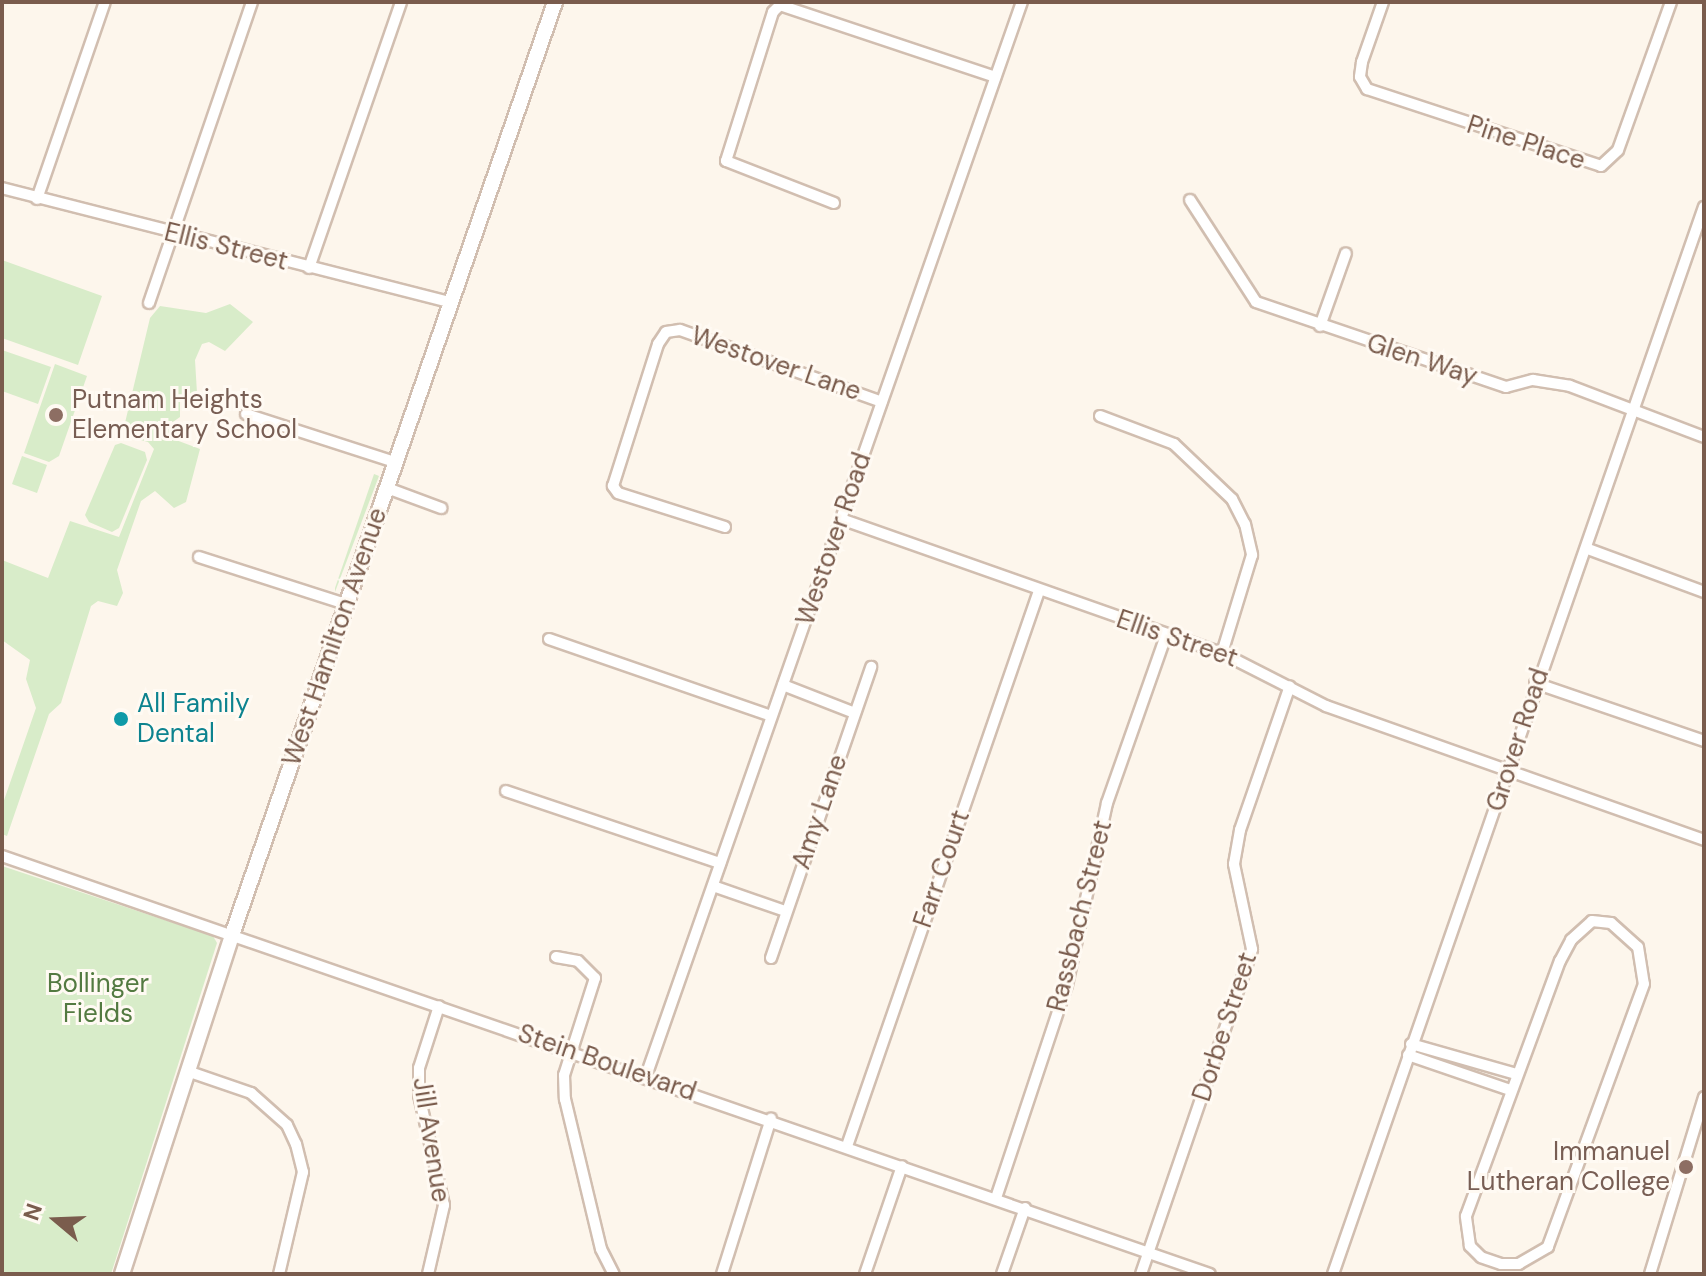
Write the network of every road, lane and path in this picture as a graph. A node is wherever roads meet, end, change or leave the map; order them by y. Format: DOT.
graph roads {
  1 [pos="105,2"];
  2 [pos="252,2"];
  3 [pos="401,2"];
  4 [pos="555,2"];
  5 [pos="1022,2"];
  6 [pos="1383,2"];
  7 [pos="1671,2"];
  8 [pos="995,77"];
  9 [pos="2,188"];
  10 [pos="37,199"];
  11 [pos="1190,200"];
  12 [pos="834,203"];
  13 [pos="1704,207"];
  14 [pos="172,234"];
  15 [pos="1346,253"];
  16 [pos="309,268"];
  17 [pos="450,302"];
  18 [pos="149,303"];
  19 [pos="1320,326"];
  20 [pos="882,402"];
  21 [pos="1634,413"];
  22 [pos="246,414"];
  23 [pos="1100,416"];
  24 [pos="1704,437"];
  25 [pos="395,462"];
  26 [pos="387,488"];
  27 [pos="441,508"];
  28 [pos="841,519"];
  29 [pos="725,527"];
  30 [pos="1588,549"];
  31 [pos="199,557"];
  32 [pos="1039,591"];
  33 [pos="1704,592"];
  34 [pos="345,604"];
  35 [pos="1166,635"];
  36 [pos="549,639"];
  37 [pos="1222,653"];
  38 [pos="871,667"];
  39 [pos="1535,683"];
  40 [pos="783,685"];
  41 [pos="1290,686"];
  42 [pos="855,713"];
  43 [pos="771,716"];
  44 [pos="1704,741"];
  45 [pos="1509,768"];
  46 [pos="506,791"];
  47 [pos="1704,840"];
  48 [pos="2,856"];
  49 [pos="720,863"];
  50 [pos="713,886"];
  51 [pos="785,911"];
  52 [pos="233,932"];
  53 [pos="556,957"];
  54 [pos="771,958"];
  55 [pos="439,1006"];
  56 [pos="1410,1049"];
  57 [pos="571,1052"];
  58 [pos="187,1071"];
  59 [pos="1516,1074"];
  60 [pos="646,1076"];
  61 [pos="1510,1090"];
  62 [pos="1704,1097"];
  63 [pos="771,1119"];
  64 [pos="847,1146"];
  65 [pos="902,1166"];
  66 [pos="996,1198"];
  67 [pos="1025,1208"];
  68 [pos="1149,1252"];
  69 [pos="122,1274"];
  70 [pos="279,1274"];
  71 [pos="428,1274"];
  72 [pos="614,1274"];
  73 [pos="722,1274"];
  74 [pos="865,1274"];
  75 [pos="1002,1274"];
  76 [pos="1141,1274"];
  77 [pos="1210,1274"];
  78 [pos="1333,1274"];
  79 [pos="1650,1274"];
  1 -- 10 [label="street"];
  2 -- 14 [label="street"];
  3 -- 16 [label="street"];
  4 -- 17 [label="street, West Hamilton Avenue"];
  5 -- 8 [label="street, Westover Road"];
  6 -- 7 [label="street, Pine Place"];
  8 -- 12 [label="street"];
  8 -- 20 [label="street, Westover Road"];
  9 -- 10 [label="street, Ellis Street"];
  10 -- 14 [label="street, Ellis Street"];
  11 -- 19 [label="street, Glen Way"];
  13 -- 21 [label="street, Grover Road"];
  14 -- 16 [label="street, Ellis Street"];
  14 -- 18 [label="street"];
  15 -- 19 [label="street"];
  16 -- 17 [label="street, Ellis Street"];
  17 -- 25 [label="street, West Hamilton Avenue"];
  19 -- 21 [label="street, Glen Way"];
  20 -- 28 [label="street, Westover Road"];
  20 -- 29 [label="street, Westover Lane"];
  21 -- 24 [label="street, Glen Way"];
  21 -- 30 [label="street, Grover Road"];
  22 -- 25 [label="street"];
  23 -- 37 [label="street"];
  25 -- 26 [label="street, West Hamilton Avenue"];
  26 -- 27 [label="street"];
  26 -- 34 [label="street, West Hamilton Avenue"];
  28 -- 32 [label="street, Ellis Street"];
  28 -- 40 [label="street, Westover Road"];
  30 -- 33 [label="street"];
  30 -- 39 [label="street, Grover Road"];
  31 -- 34 [label="street"];
  32 -- 35 [label="street, Ellis Street"];
  32 -- 64 [label="street, Farr Court"];
  34 -- 52 [label="street, West Hamilton Avenue"];
  35 -- 37 [label="street, Ellis Street"];
  35 -- 66 [label="street, Rassbach Street"];
  36 -- 43 [label="street"];
  37 -- 41 [label="street, Ellis Street"];
  38 -- 42 [label="street, Amy Lane"];
  39 -- 44 [label="street"];
  39 -- 45 [label="street, Grover Road"];
  40 -- 42 [label="street"];
  40 -- 43 [label="street, Westover Road"];
  41 -- 45 [label="street, Ellis Street"];
  41 -- 68 [label="street, Dorbe Street"];
  42 -- 51 [label="street, Amy Lane"];
  43 -- 49 [label="street, Westover Road"];
  45 -- 47 [label="street, Ellis Street"];
  45 -- 56 [label="street, Grover Road"];
  46 -- 49 [label="street"];
  48 -- 52 [label="street, Stein Boulevard"];
  49 -- 50 [label="street, Westover Road"];
  50 -- 51 [label="street"];
  50 -- 60 [label="street, Westover Road"];
  51 -- 54 [label="street, Amy Lane"];
  52 -- 55 [label="street, Stein Boulevard"];
  52 -- 58 [label="street, West Hamilton Avenue"];
  53 -- 57 [label="street"];
  55 -- 57 [label="street, Stein Boulevard"];
  55 -- 71 [label="street, Jill Avenue"];
  56 -- 59 [label="street"];
  56 -- 61 [label="street"];
  56 -- 78 [label="street, Grover Road"];
  57 -- 60 [label="street, Stein Boulevard"];
  57 -- 72 [label="street"];
  58 -- 69 [label="street, West Hamilton Avenue"];
  58 -- 70 [label="street"];
  59 -- 61 [label="street"];
  59 -- 61 [label="street"];
  60 -- 63 [label="street, Stein Boulevard"];
  62 -- 79 [label="street"];
  63 -- 64 [label="street, Stein Boulevard"];
  63 -- 73 [label="street"];
  64 -- 65 [label="street, Stein Boulevard"];
  65 -- 66 [label="street, Stein Boulevard"];
  65 -- 74 [label="street"];
  66 -- 67 [label="street, Stein Boulevard"];
  67 -- 68 [label="street, Stein Boulevard"];
  67 -- 75 [label="street"];
  68 -- 76 [label="street, Dorbe Street"];
  68 -- 77 [label="street, Stein Boulevard"];
}
